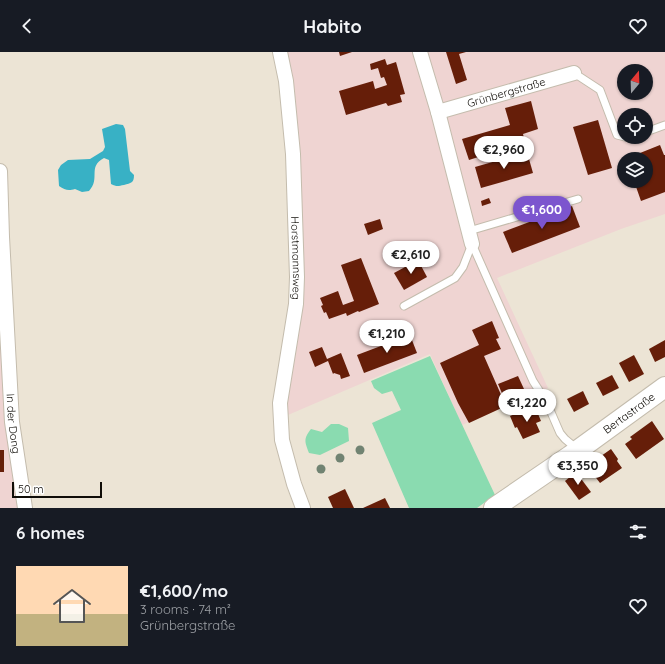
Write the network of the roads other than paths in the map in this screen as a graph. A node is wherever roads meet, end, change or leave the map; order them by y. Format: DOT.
graph roads {
  1 [pos="280,52"];
  2 [pos="420,52"];
  3 [pos="574,73"];
  4 [pos="438,112"];
  5 [pos="665,125"];
  6 [pos="653,129"];
  7 [pos="617,135"];
  8 [pos="0,171"];
  9 [pos="578,199"];
  10 [pos="471,238"];
  11 [pos="404,306"];
  12 [pos="665,387"];
  13 [pos="579,450"];
  14 [pos="26,508"];
  15 [pos="303,508"];
  16 [pos="494,508"];
  1 -- 15 [label="street, Horstmannsweg"];
  2 -- 4 [label="street"];
  3 -- 4 [label="street, Grünbergstraße"];
  3 -- 7 [label="lane"];
  4 -- 10 [label="street"];
  5 -- 6 [label="lane"];
  8 -- 14 [label="street, In der Dong"];
  9 -- 10 [label="lane"];
  10 -- 11 [label="lane"];
  10 -- 13 [label="lane"];
  12 -- 13 [label="street, Bertastraße"];
  13 -- 16 [label="street, Bertastraße"];
}
